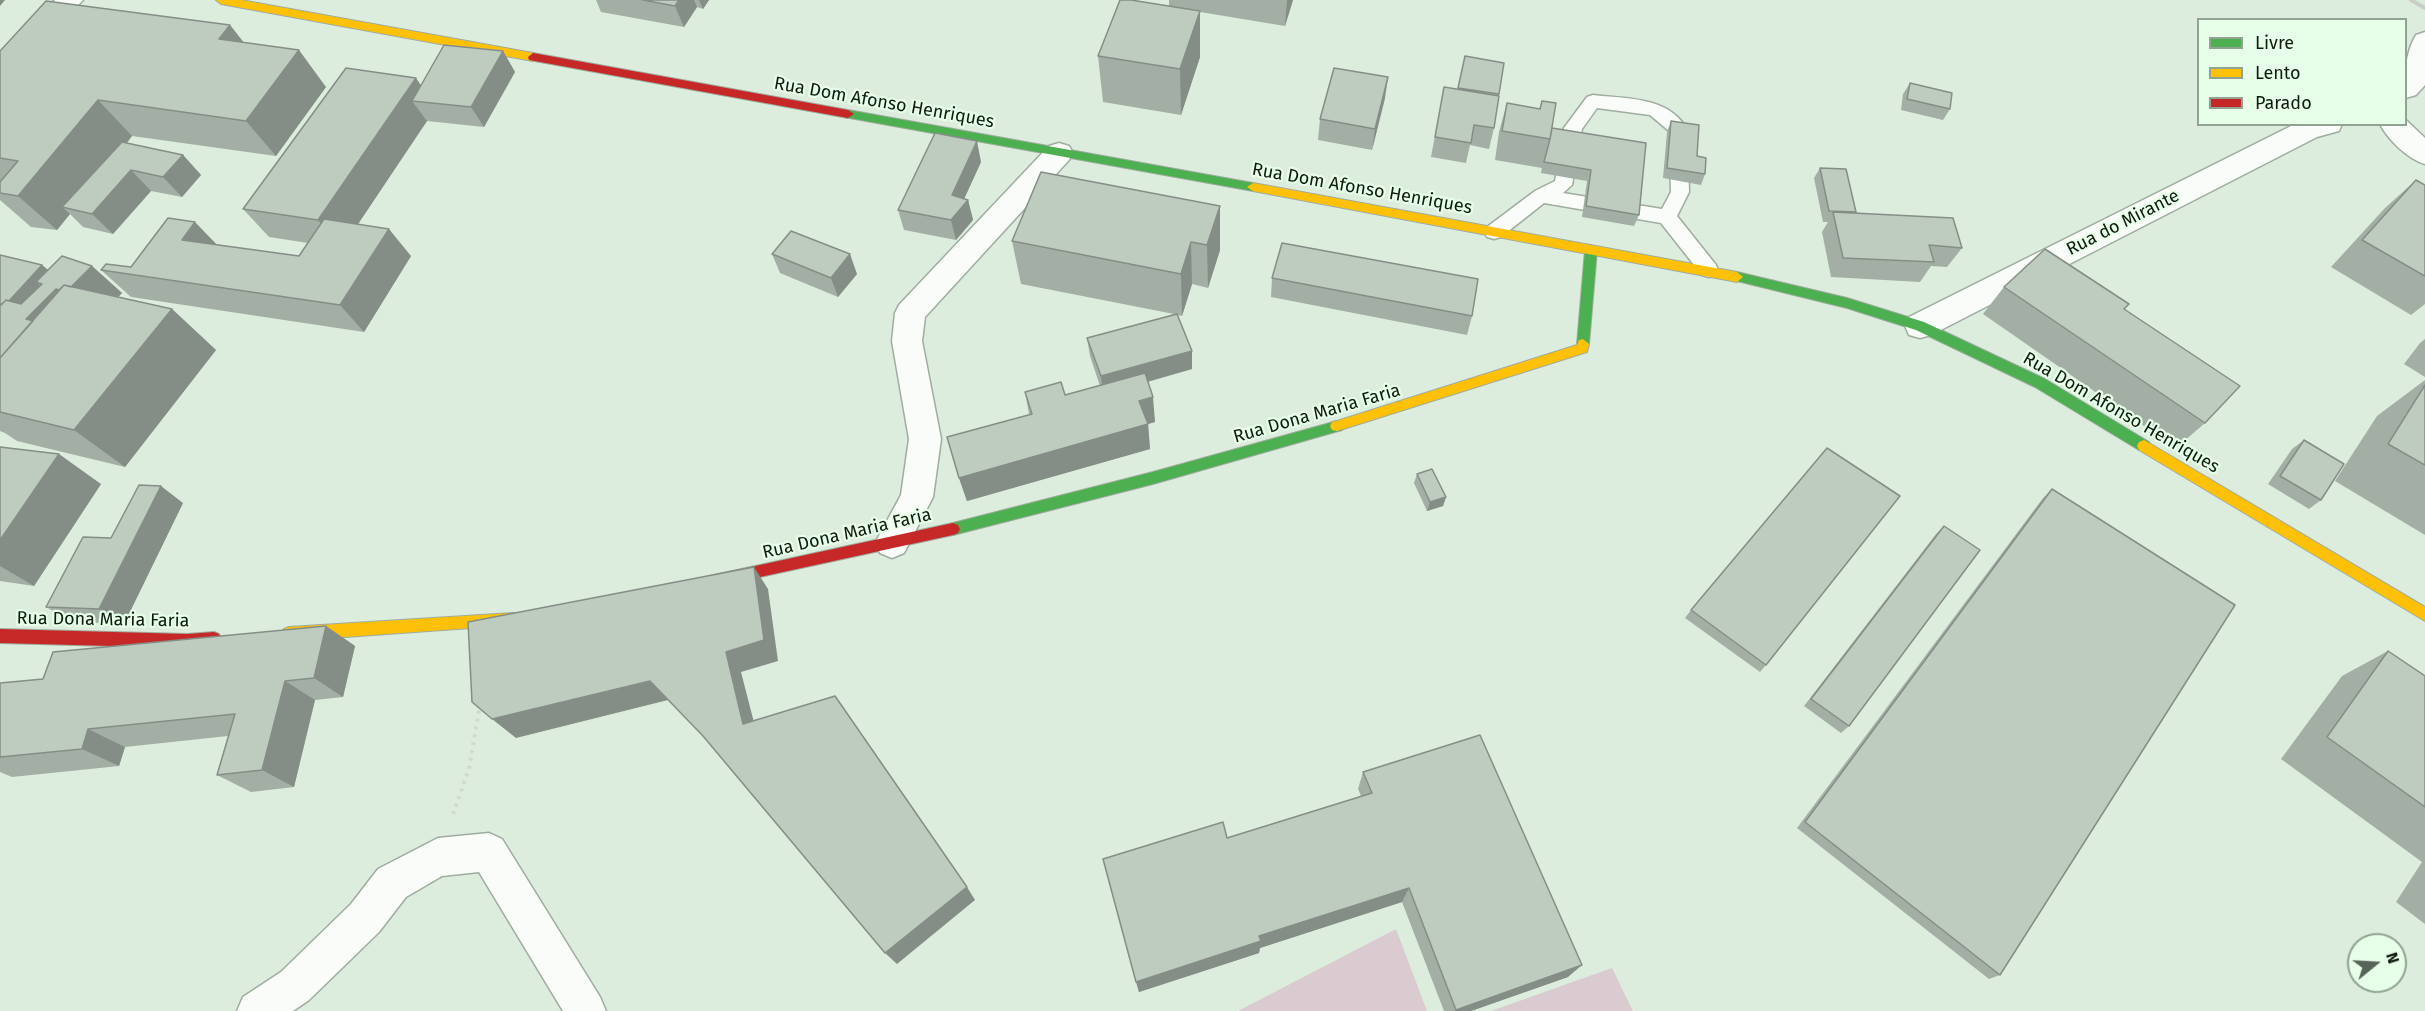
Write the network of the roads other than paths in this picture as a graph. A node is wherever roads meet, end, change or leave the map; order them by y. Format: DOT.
graph roads {
  1 [pos="70,0"];
  2 [pos="220,0"];
  3 [pos="2425,41"];
  4 [pos="0,70"];
  5 [pos="2407,87"];
  6 [pos="2322,126"];
  7 [pos="2395,126"];
  8 [pos="1059,153"];
  9 [pos="2425,154"];
  10 [pos="1541,196"];
  11 [pos="1667,217"];
  12 [pos="1494,232"];
  13 [pos="1591,250"];
  14 [pos="1709,270"];
  15 [pos="1920,326"];
  16 [pos="892,543"];
  17 [pos="705,583"];
  18 [pos="2425,615"];
  19 [pos="525,618"];
  20 [pos="0,636"];
  21 [pos="270,636"];
  22 [pos="223,639"];
  23 [pos="257,1011"];
  24 [pos="586,1011"];
  1 -- 4 [label="street"];
  2 -- 8 [label="main road, Rua Dom Afonso Henriques"];
  3 -- 5 [label="street"];
  6 -- 15 [label="street, Rua do Mirante"];
  7 -- 9 [label="street"];
  8 -- 12 [label="main road, Rua Dom Afonso Henriques"];
  8 -- 16 [label="street"];
  10 -- 11 [label="lane"];
  10 -- 11 [label="lane"];
  10 -- 12 [label="lane"];
  11 -- 14 [label="lane"];
  12 -- 13 [label="main road, Rua Dom Afonso Henriques"];
  13 -- 14 [label="main road, Rua Dom Afonso Henriques"];
  13 -- 16 [label="main road, Rua Dona Maria Faria"];
  14 -- 15 [label="main road, Rua Dom Afonso Henriques"];
  15 -- 18 [label="main road, Rua Dom Afonso Henriques"];
  16 -- 17 [label="main road, Rua Dona Maria Faria"];
  19 -- 21 [label="main road"];
  20 -- 22 [label="main road, Rua Dona Maria Faria"];
  23 -- 24 [label="street"];
}
